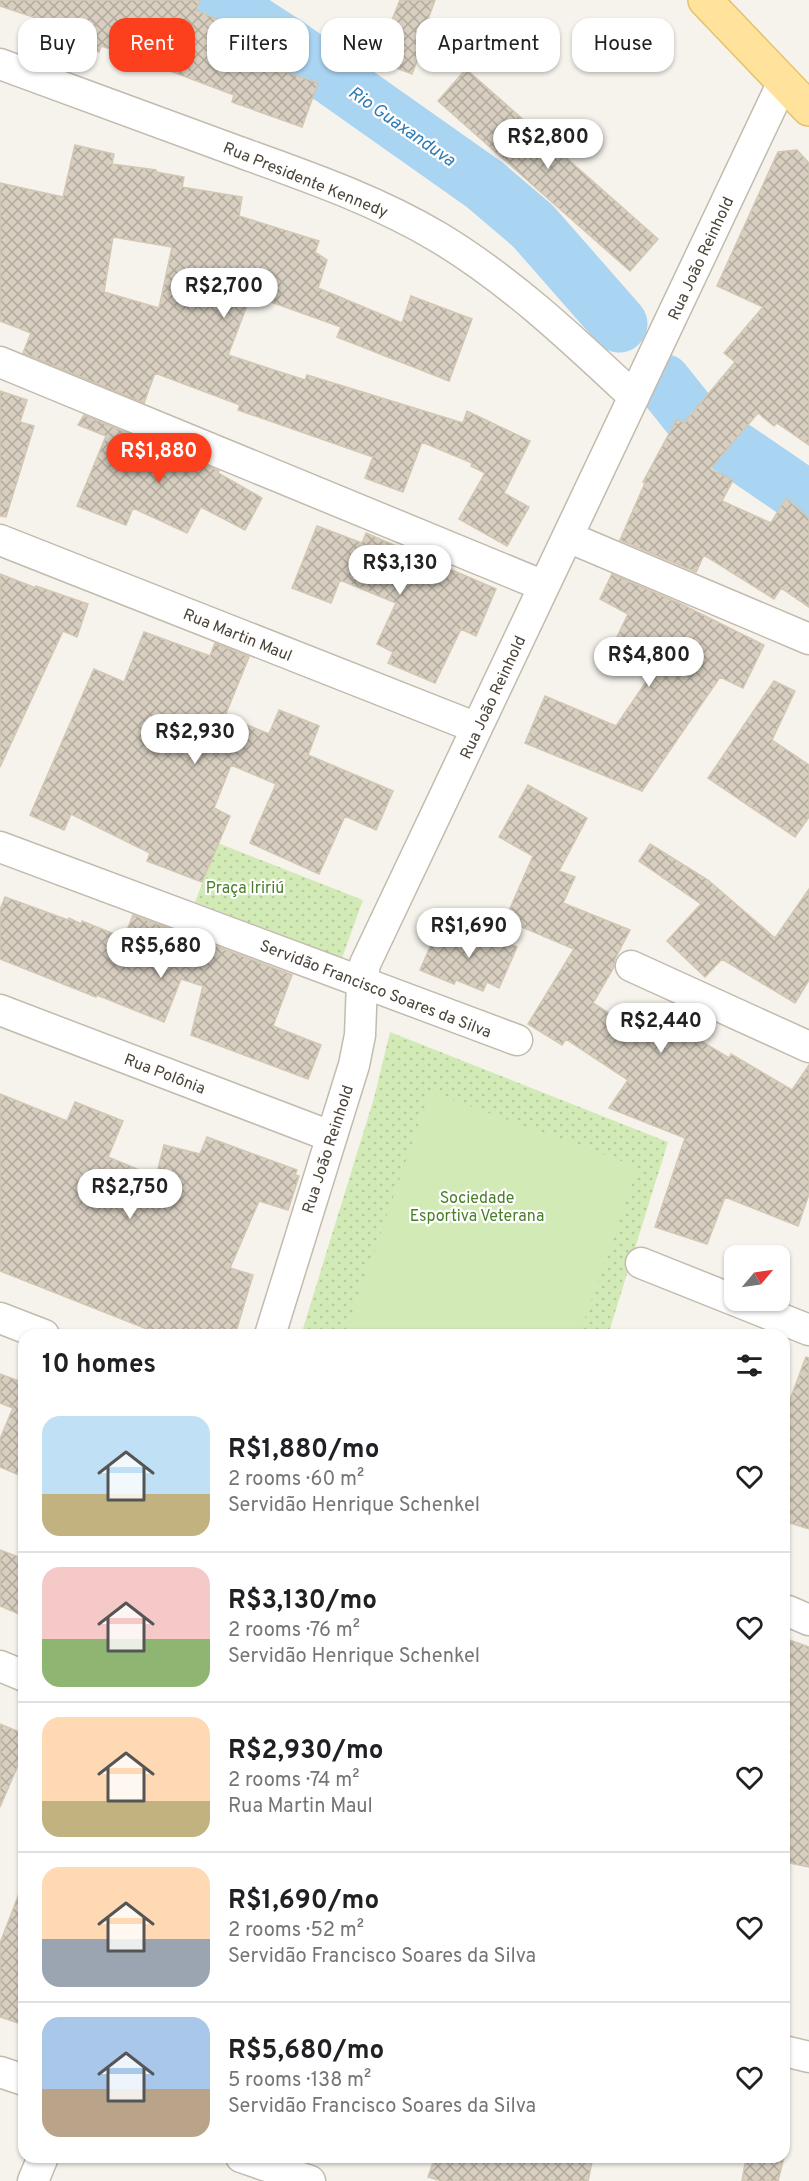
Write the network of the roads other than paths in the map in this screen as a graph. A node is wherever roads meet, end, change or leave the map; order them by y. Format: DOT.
graph roads {
  1 [pos="705,0"];
  2 [pos="0,64"];
  3 [pos="783,82"];
  4 [pos="809,109"];
  5 [pos="0,362"];
  6 [pos="640,385"];
  7 [pos="568,537"];
  8 [pos="0,540"];
  9 [pos="544,586"];
  10 [pos="809,639"];
  11 [pos="477,728"];
  12 [pos="0,847"];
  13 [pos="631,966"];
  14 [pos="362,983"];
  15 [pos="0,1010"];
  16 [pos="517,1040"];
  17 [pos="809,1047"];
  18 [pos="330,1136"];
  19 [pos="641,1263"];
  20 [pos="0,1318"];
  21 [pos="761,1324"];
  22 [pos="28,1329"];
  23 [pos="272,1329"];
  24 [pos="809,1330"];
  25 [pos="0,1666"];
  26 [pos="18,1674"];
  27 [pos="790,2052"];
  28 [pos="809,2057"];
  29 [pos="0,2072"];
  30 [pos="18,2078"];
  31 [pos="40,2163"];
  32 [pos="259,2163"];
  33 [pos="33,2181"];
  34 [pos="310,2181"];
  1 -- 3 [label="main road"];
  2 -- 6 [label="street, Rua Presidente Kennedy"];
  3 -- 4 [label="main road"];
  3 -- 6 [label="street, Rua João Reinhold"];
  5 -- 9 [label="street"];
  6 -- 7 [label="street, Rua João Reinhold"];
  7 -- 9 [label="street, Rua João Reinhold"];
  7 -- 10 [label="street"];
  8 -- 11 [label="street, Rua Martin Maul"];
  9 -- 11 [label="street, Rua João Reinhold"];
  11 -- 14 [label="street, Rua João Reinhold"];
  12 -- 14 [label="street, Servidão Francisco Soares da Silva"];
  13 -- 17 [label="street"];
  14 -- 16 [label="street, Servidão Francisco Soares da Silva"];
  14 -- 18 [label="street, Rua João Reinhold"];
  15 -- 18 [label="street, Rua Polônia"];
  18 -- 23 [label="street, Rua João Reinhold"];
  19 -- 21 [label="street"];
  20 -- 22 [label="street"];
  21 -- 24 [label="street"];
  25 -- 26 [label="street"];
  27 -- 28 [label="street"];
  29 -- 30 [label="street"];
  31 -- 33 [label="street"];
  32 -- 34 [label="street"];
}
